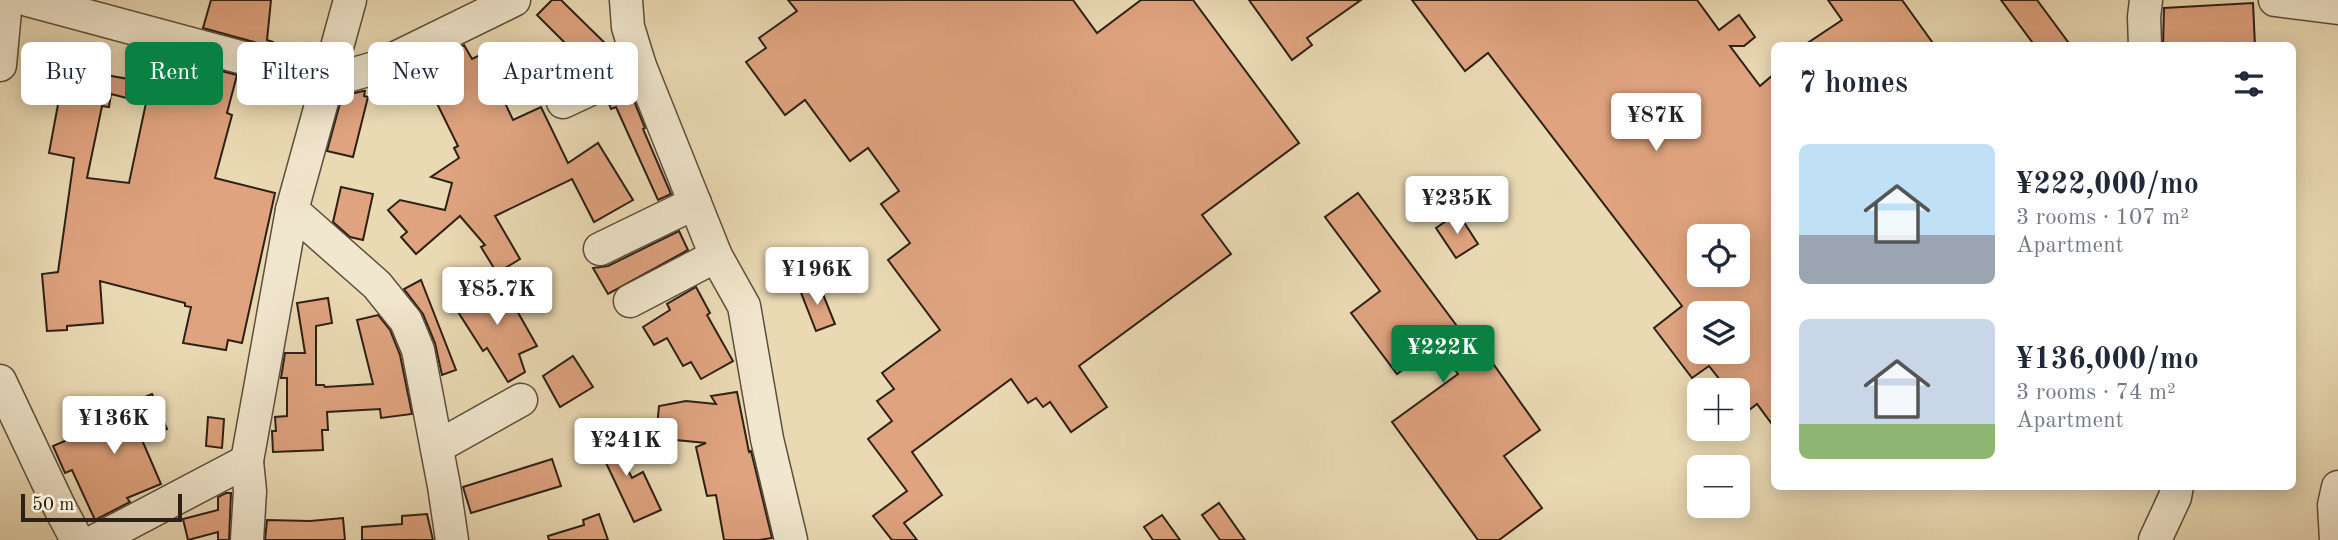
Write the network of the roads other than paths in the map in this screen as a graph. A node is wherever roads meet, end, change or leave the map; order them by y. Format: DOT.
graph roads {
  1 [pos="6,0"];
  2 [pos="28,0"];
  3 [pos="349,0"];
  4 [pos="514,0"];
  5 [pos="626,0"];
  6 [pos="2146,0"];
  7 [pos="2275,0"];
  8 [pos="2338,8"];
  9 [pos="339,42"];
  10 [pos="2145,42"];
  11 [pos="237,56"];
  12 [pos="0,65"];
  13 [pos="640,66"];
  14 [pos="354,74"];
  15 [pos="322,105"];
  16 [pos="695,203"];
  17 [pos="292,209"];
  18 [pos="600,248"];
  19 [pos="716,256"];
  20 [pos="630,301"];
  21 [pos="0,381"];
  22 [pos="521,400"];
  23 [pos="436,447"];
  24 [pos="247,461"];
  25 [pos="2338,487"];
  26 [pos="2176,490"];
  27 [pos="77,540"];
  28 [pos="97,540"];
  29 [pos="247,540"];
  30 [pos="452,540"];
  31 [pos="791,540"];
  32 [pos="2155,540"];
  33 [pos="2336,540"];
  1 -- 12 [label="street"];
  2 -- 11 [label="street"];
  3 -- 9 [label="street"];
  4 -- 14 [label="street"];
  5 -- 13 [label="street"];
  6 -- 10 [label="street"];
  7 -- 8 [label="street"];
  13 -- 16 [label="street"];
  15 -- 17 [label="street"];
  16 -- 18 [label="street"];
  16 -- 19 [label="street"];
  17 -- 23 [label="street"];
  17 -- 24 [label="street"];
  19 -- 20 [label="street"];
  19 -- 31 [label="street"];
  21 -- 27 [label="street"];
  22 -- 23 [label="street"];
  23 -- 30 [label="street"];
  24 -- 28 [label="street"];
  24 -- 29 [label="street"];
  25 -- 33 [label="street"];
  26 -- 32 [label="street"];
}
